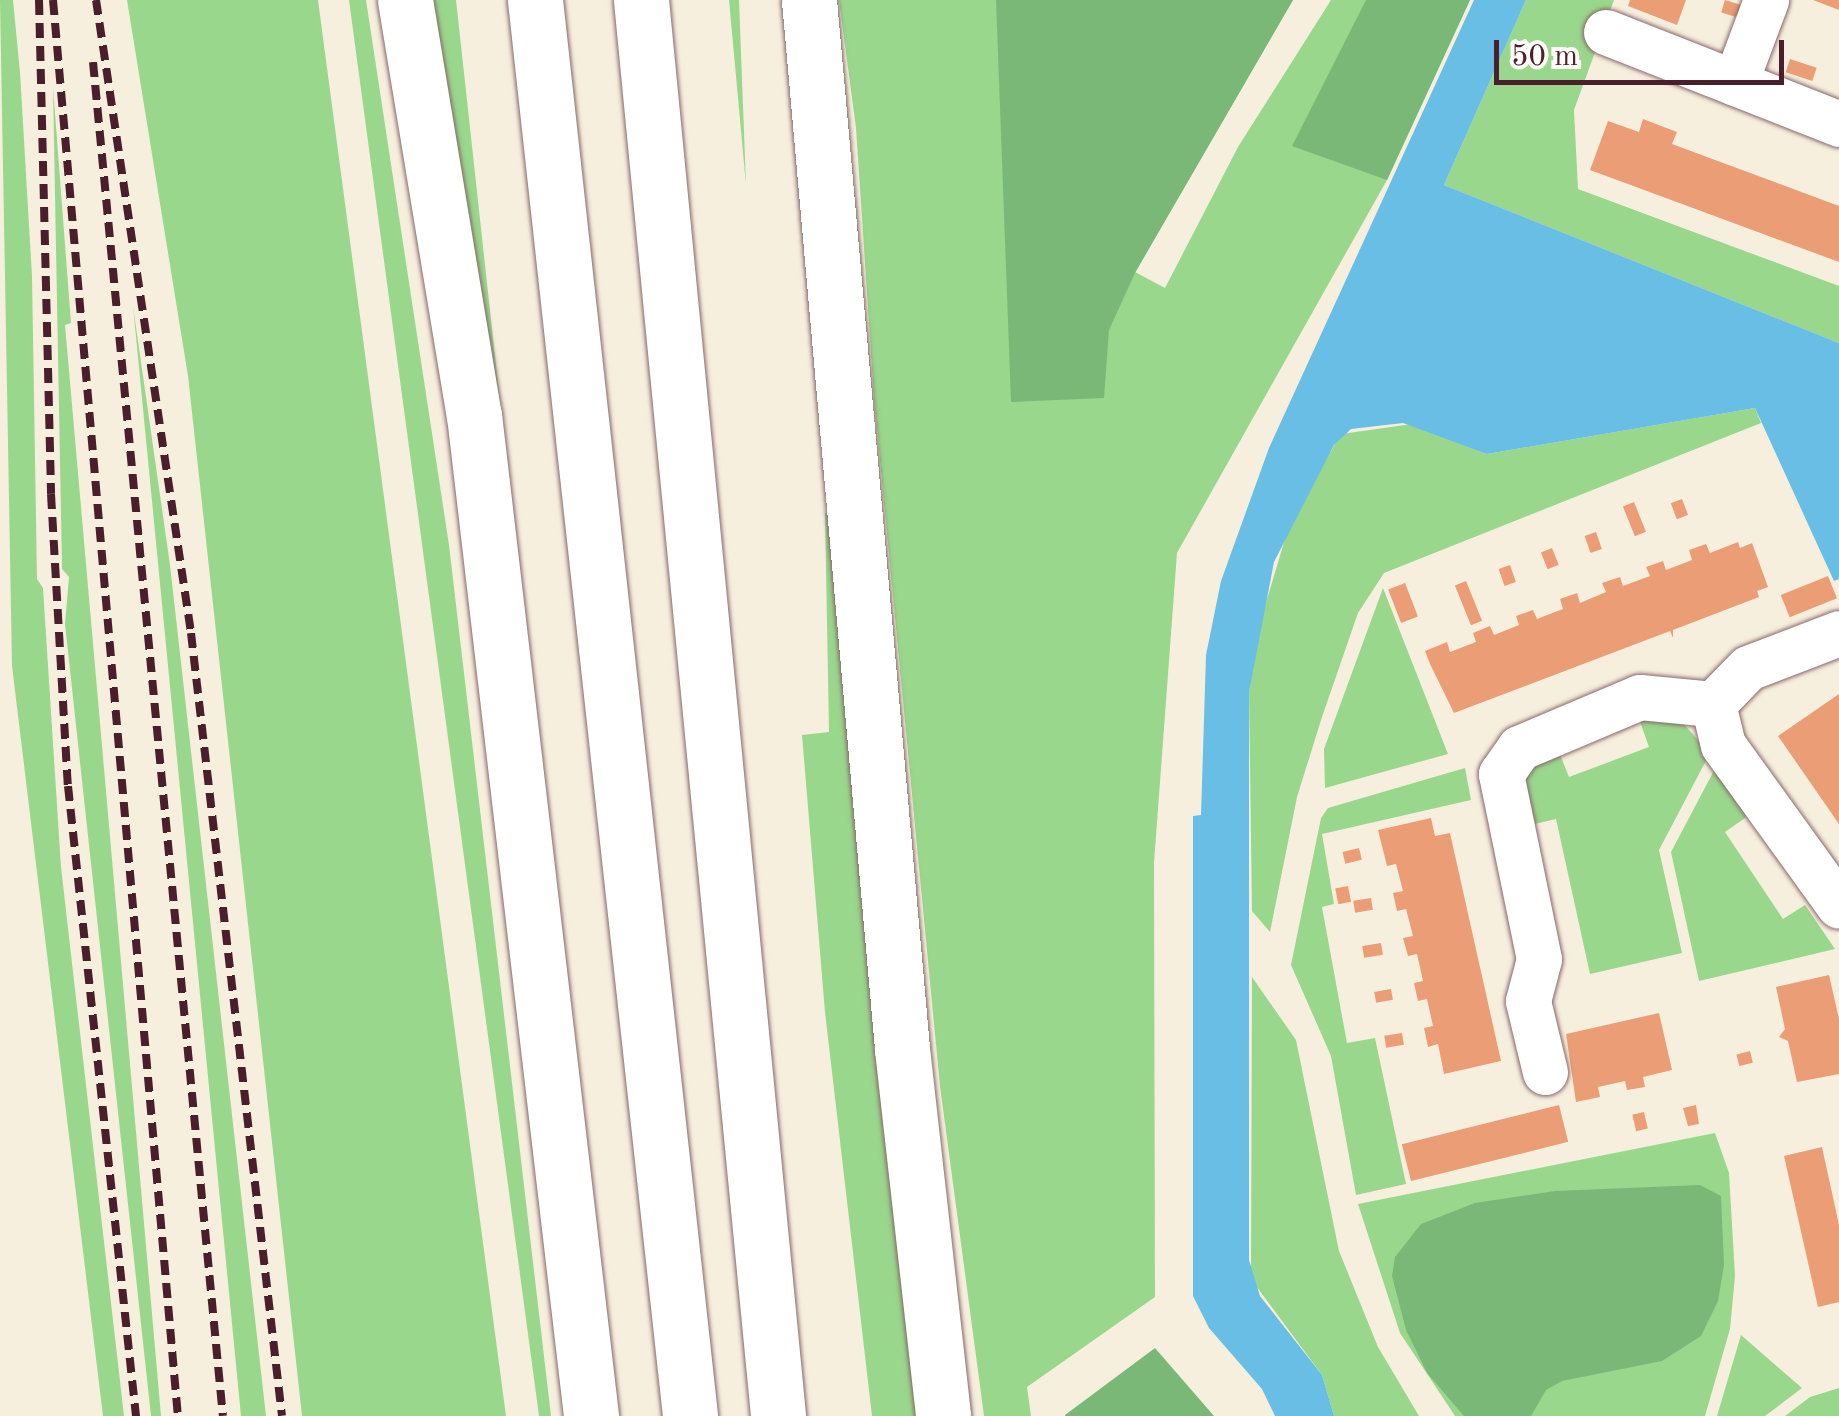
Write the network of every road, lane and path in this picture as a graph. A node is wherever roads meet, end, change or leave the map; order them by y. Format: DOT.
graph roads {
  1 [pos="405,0"];
  2 [pos="535,0"];
  3 [pos="641,0"];
  4 [pos="809,0"];
  5 [pos="1766,0"];
  6 [pos="1606,32"];
  7 [pos="1735,83"];
  8 [pos="1839,124"];
  9 [pos="1839,633"];
  10 [pos="1713,704"];
  11 [pos="1839,906"];
  12 [pos="1544,1072"];
  13 [pos="591,1416"];
  14 [pos="690,1416"];
  15 [pos="778,1416"];
  16 [pos="943,1416"];
  1 -- 13 [label="highway"];
  2 -- 14 [label="highway"];
  3 -- 15 [label="highway"];
  4 -- 16 [label="highway"];
  5 -- 7 [label="street"];
  6 -- 7 [label="street"];
  7 -- 8 [label="street"];
  9 -- 10 [label="street"];
  10 -- 11 [label="street"];
  10 -- 12 [label="street"];
}
